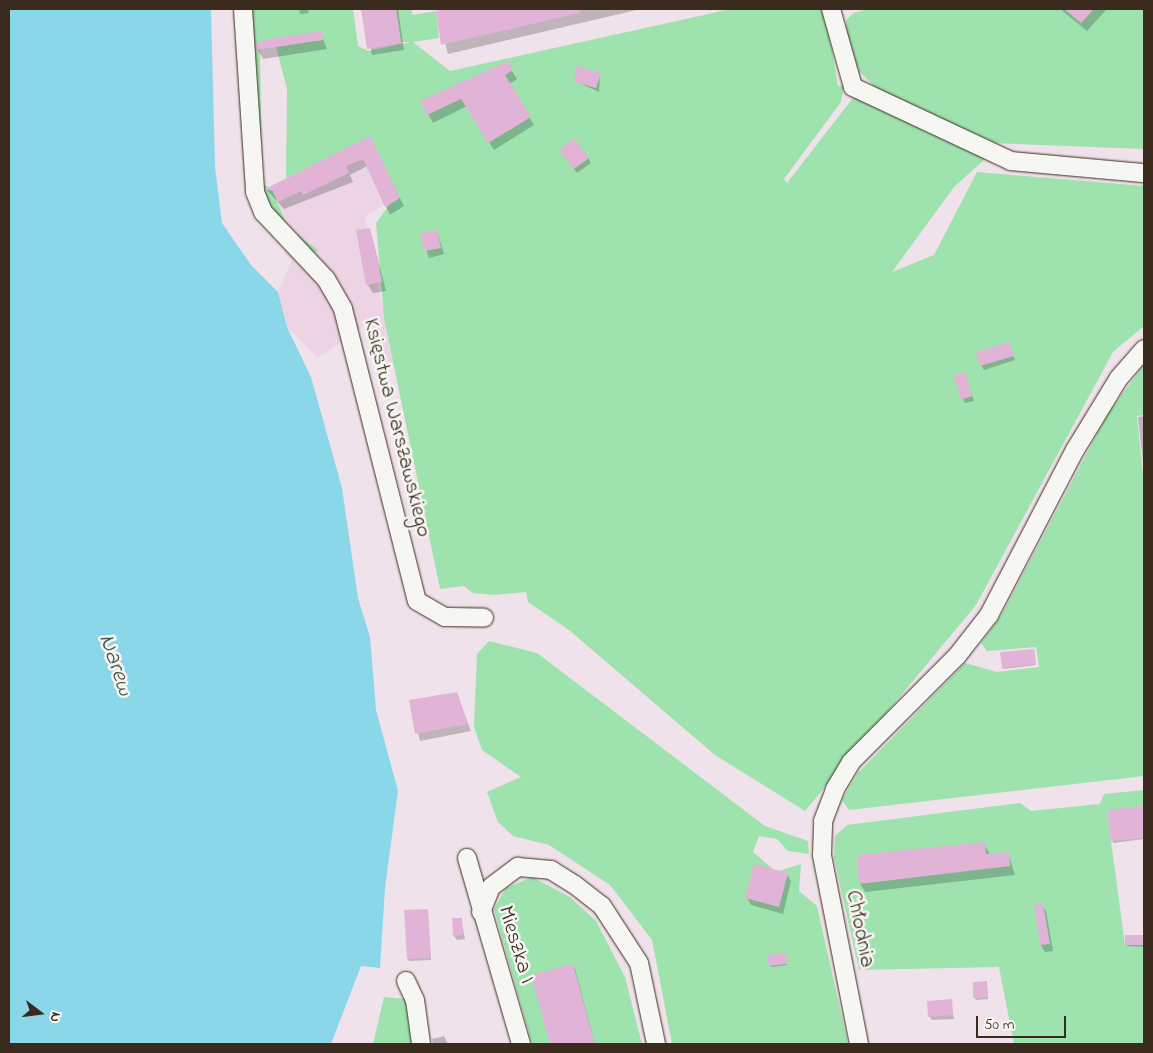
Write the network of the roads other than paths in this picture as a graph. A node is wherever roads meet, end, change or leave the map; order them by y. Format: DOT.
graph roads {
  1 [pos="243,9"];
  2 [pos="831,9"];
  3 [pos="1144,173"];
  4 [pos="1144,349"];
  5 [pos="484,618"];
  6 [pos="466,858"];
  7 [pos="481,912"];
  8 [pos="406,981"];
  9 [pos="421,1044"];
  10 [pos="521,1044"];
  11 [pos="656,1044"];
  12 [pos="859,1044"];
  1 -- 5 [label="street, Księstwa Warszawskiego"];
  2 -- 3 [label="street"];
  4 -- 12 [label="street, Chłodnia"];
  6 -- 7 [label="street, Mieszka I"];
  7 -- 10 [label="street, Mieszka I"];
  7 -- 11 [label="street"];
  8 -- 9 [label="street"];
}
